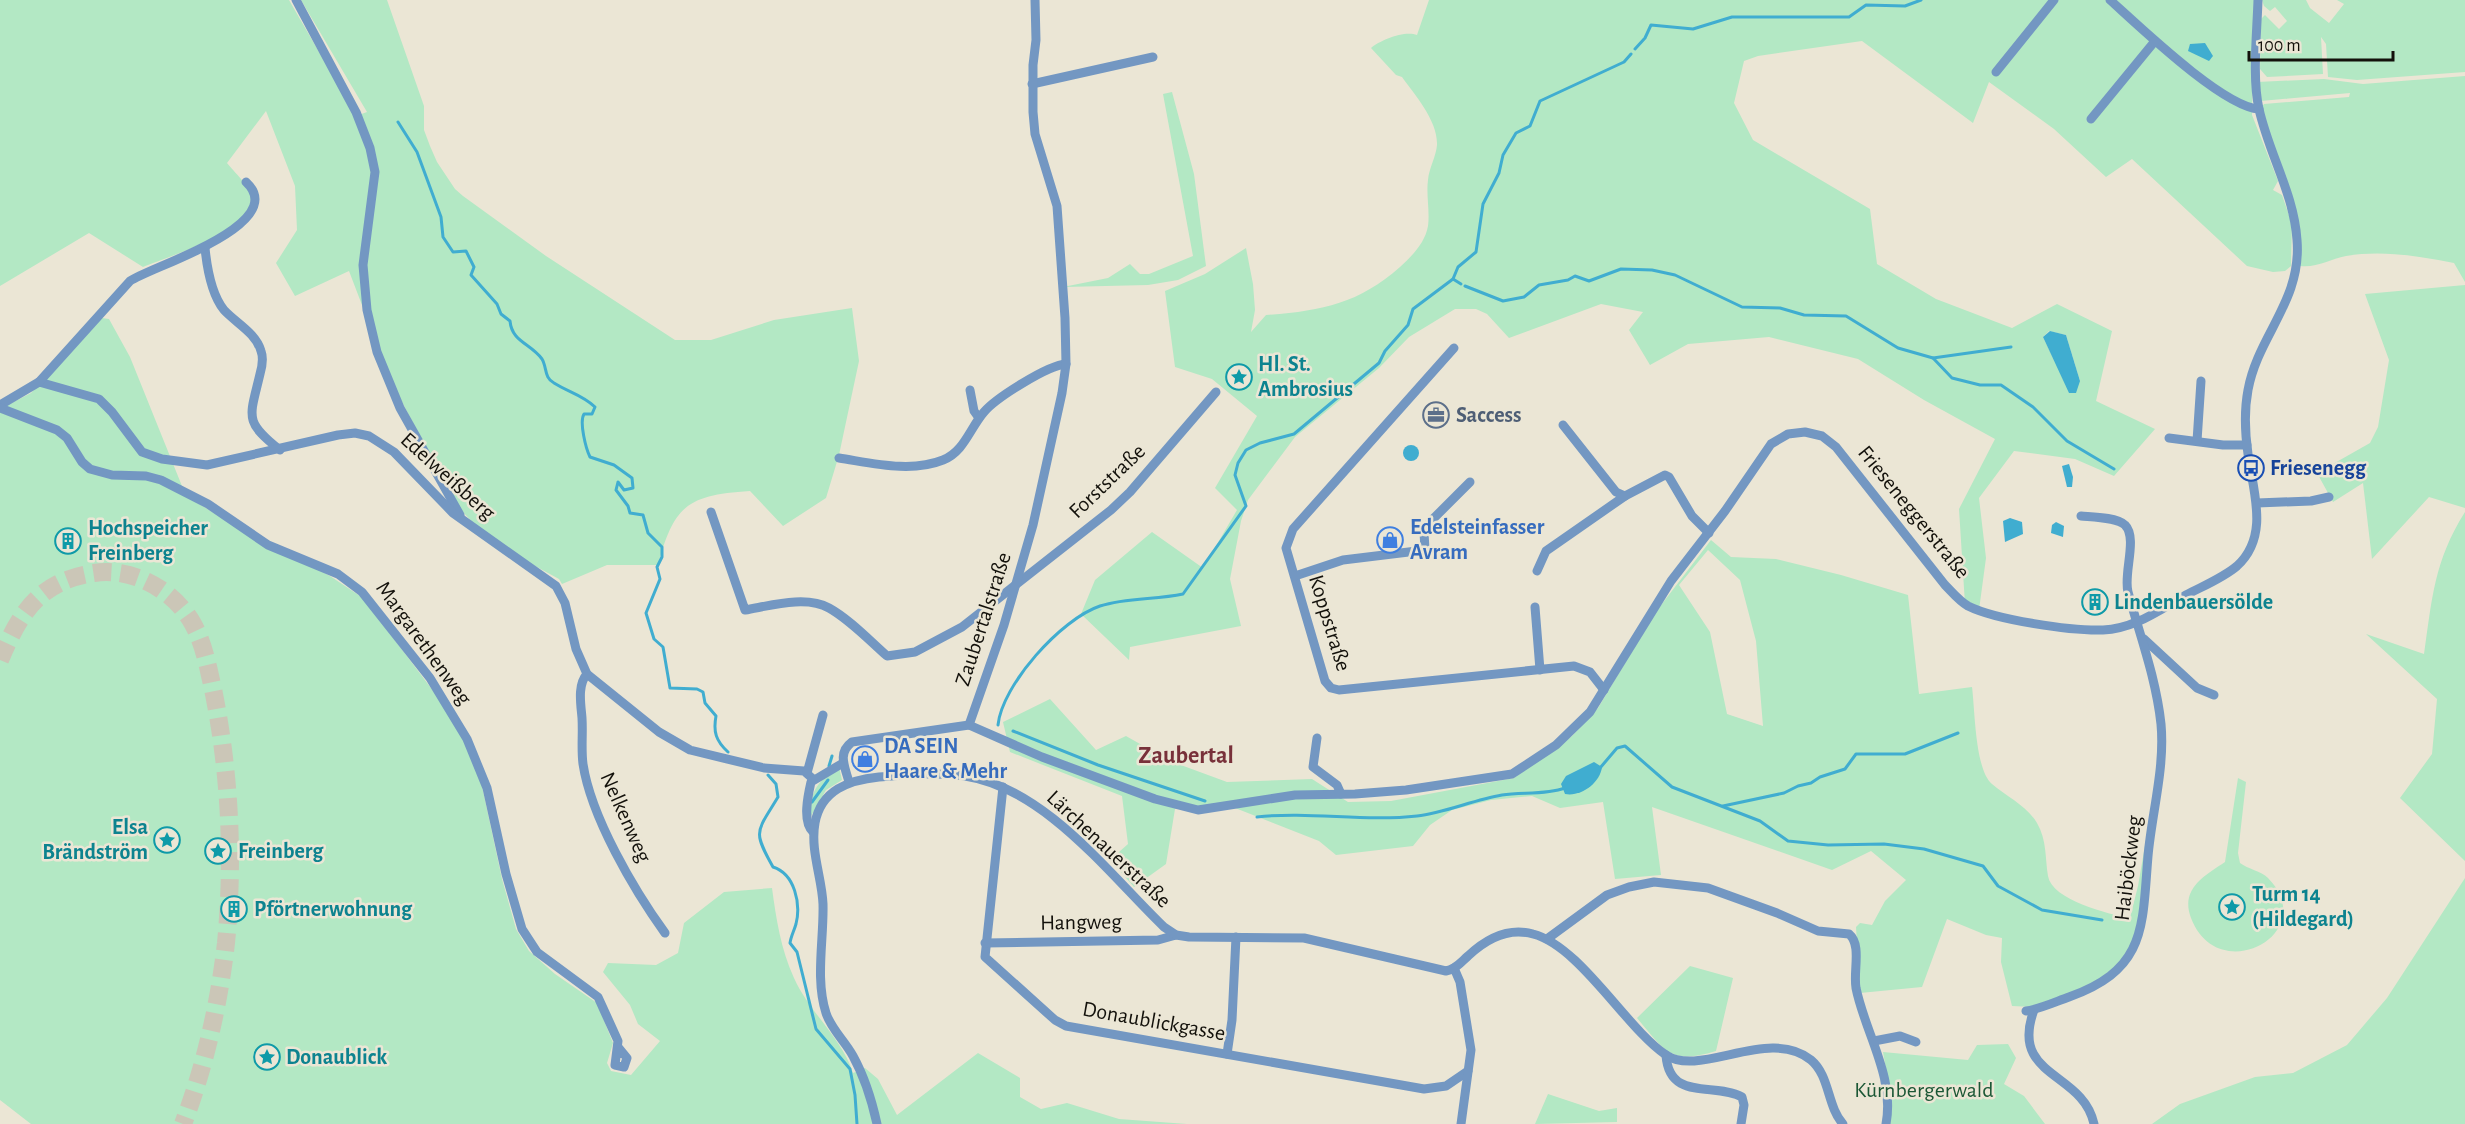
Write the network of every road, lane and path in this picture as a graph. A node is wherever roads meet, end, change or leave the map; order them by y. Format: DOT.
graph roads {
  1 [pos="296,0"];
  2 [pos="1035,0"];
  3 [pos="2054,0"];
  4 [pos="2110,0"];
  5 [pos="2258,0"];
  6 [pos="2155,41"];
  7 [pos="1153,57"];
  8 [pos="1996,72"];
  9 [pos="1032,84"];
  10 [pos="2259,109"];
  11 [pos="2091,119"];
  12 [pos="246,182"];
  13 [pos="205,248"];
  14 [pos="1454,348"];
  15 [pos="1066,364"];
  16 [pos="2201,381"];
  17 [pos="39,382"];
  18 [pos="970,390"];
  19 [pos="1216,392"];
  20 [pos="0,407"];
  21 [pos="979,418"];
  22 [pos="1563,425"];
  23 [pos="2169,438"];
  24 [pos="2197,441"];
  25 [pos="2247,445"];
  26 [pos="280,450"];
  27 [pos="839,459"];
  28 [pos="1470,482"];
  29 [pos="1625,496"];
  30 [pos="2330,497"];
  31 [pos="2257,503"];
  32 [pos="711,512"];
  33 [pos="460,515"];
  34 [pos="2080,516"];
  35 [pos="1709,533"];
  36 [pos="1537,571"];
  37 [pos="1295,576"];
  38 [pos="1015,587"];
  39 [pos="1535,607"];
  40 [pos="2139,622"];
  41 [pos="2144,639"];
  42 [pos="1540,670"];
  43 [pos="587,674"];
  44 [pos="1604,690"];
  45 [pos="2214,695"];
  46 [pos="823,715"];
  47 [pos="969,725"];
  48 [pos="1317,738"];
  49 [pos="843,763"];
  50 [pos="810,776"];
  51 [pos="849,782"];
  52 [pos="1002,787"];
  53 [pos="1341,794"];
  54 [pos="814,832"];
  55 [pos="665,933"];
  56 [pos="1176,935"];
  57 [pos="1236,937"];
  58 [pos="1547,939"];
  59 [pos="986,943"];
  60 [pos="1454,968"];
  61 [pos="1874,1041"];
  62 [pos="1916,1042"];
  63 [pos="618,1047"];
  64 [pos="1227,1054"];
  65 [pos="1666,1055"];
  66 [pos="1468,1071"];
  67 [pos="877,1124"];
  68 [pos="1461,1124"];
  69 [pos="1741,1124"];
  70 [pos="1843,1124"];
  71 [pos="1886,1124"];
  72 [pos="2094,1124"];
  1 -- 33 [label="street"];
  2 -- 9 [label="street, Zaubertalstraße"];
  3 -- 8 [label="street"];
  4 -- 6 [label="street"];
  5 -- 10 [label="street, Frieseneggerstraße"];
  6 -- 10 [label="street"];
  6 -- 11 [label="street"];
  7 -- 9 [label="street"];
  9 -- 15 [label="street, Zaubertalstraße"];
  10 -- 25 [label="street, Frieseneggerstraße"];
  12 -- 13 [label="street"];
  13 -- 17 [label="street"];
  13 -- 26 [label="street"];
  14 -- 37 [label="street, Koppstraße"];
  15 -- 21 [label="street"];
  15 -- 38 [label="street, Zaubertalstraße"];
  16 -- 24 [label="street"];
  17 -- 20 [label="street"];
  17 -- 26 [label="street, Edelweißberg"];
  18 -- 21 [label="street"];
  19 -- 38 [label="street, Forststraße"];
  20 -- 63 [label="street, Margarethenweg"];
  21 -- 27 [label="street"];
  22 -- 29 [label="street"];
  23 -- 24 [label="street"];
  24 -- 25 [label="street"];
  25 -- 31 [label="street, Frieseneggerstraße"];
  26 -- 33 [label="street, Edelweißberg"];
  28 -- 37 [label="street"];
  29 -- 35 [label="street"];
  29 -- 36 [label="street"];
  30 -- 31 [label="street"];
  31 -- 40 [label="street, Frieseneggerstraße"];
  32 -- 38 [label="street, Forststraße"];
  33 -- 43 [label="street, Edelweißberg"];
  34 -- 40 [label="street, Haiböckweg"];
  35 -- 40 [label="street, Frieseneggerstraße"];
  35 -- 44 [label="street, Frieseneggerstraße"];
  37 -- 42 [label="street, Koppstraße"];
  38 -- 47 [label="street, Zaubertalstraße"];
  39 -- 42 [label="street"];
  40 -- 41 [label="street, Haiböckweg"];
  41 -- 45 [label="street"];
  41 -- 72 [label="street, Haiböckweg"];
  42 -- 44 [label="street, Koppstraße"];
  43 -- 50 [label="street, Edelweißberg"];
  43 -- 55 [label="street, Nelkenweg"];
  44 -- 53 [label="street, Frieseneggerstraße"];
  46 -- 50 [label="street"];
  47 -- 49 [label="street"];
  47 -- 53 [label="street, Frieseneggerstraße"];
  48 -- 53 [label="street"];
  49 -- 50 [label="street"];
  49 -- 51 [label="street"];
  50 -- 54 [label="street"];
  51 -- 52 [label="street, Lärchenauerstraße"];
  51 -- 54 [label="street"];
  52 -- 56 [label="street, Lärchenauerstraße"];
  52 -- 59 [label="street, Donaublickgasse"];
  54 -- 67 [label="street"];
  56 -- 57 [label="street, Lärchenauerstraße"];
  56 -- 59 [label="street, Hangweg"];
  57 -- 60 [label="street, Lärchenauerstraße"];
  57 -- 64 [label="street"];
  58 -- 60 [label="street"];
  58 -- 61 [label="street"];
  58 -- 65 [label="street"];
  59 -- 64 [label="street, Donaublickgasse"];
  60 -- 66 [label="street"];
  61 -- 62 [label="street"];
  61 -- 71 [label="street"];
  64 -- 66 [label="street, Donaublickgasse"];
  65 -- 69 [label="street"];
  65 -- 70 [label="street"];
  66 -- 68 [label="street"];
}
